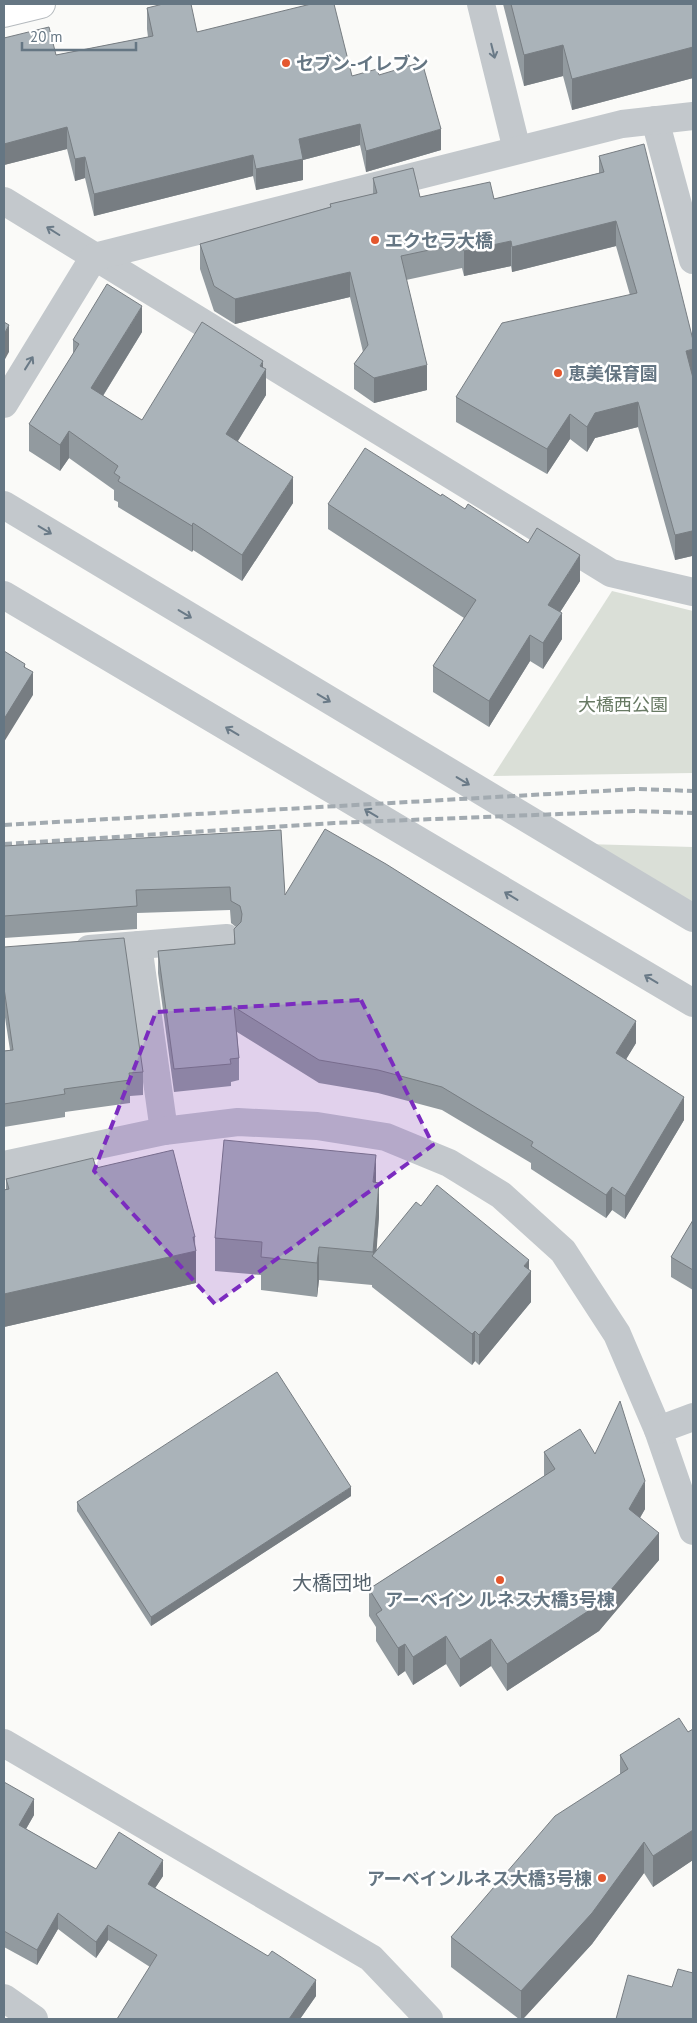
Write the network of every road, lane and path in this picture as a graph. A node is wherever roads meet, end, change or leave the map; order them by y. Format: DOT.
graph roads {
  1 [pos="41,4"];
  2 [pos="481,4"];
  3 [pos="4,13"];
  4 [pos="693,116"];
  5 [pos="655,120"];
  6 [pos="517,150"];
  7 [pos="4,201"];
  8 [pos="94,257"];
  9 [pos="693,260"];
  10 [pos="4,404"];
  11 [pos="4,505"];
  12 [pos="693,592"];
  13 [pos="4,595"];
  14 [pos="693,918"];
  15 [pos="227,938"];
  16 [pos="138,945"];
  17 [pos="61,951"];
  18 [pos="693,1003"];
  19 [pos="164,1131"];
  20 [pos="4,1165"];
  21 [pos="693,1417"];
  22 [pos="658,1430"];
  23 [pos="693,1531"];
  24 [pos="4,1743"];
  25 [pos="4,1998"];
  26 [pos="34,2019"];
  27 [pos="429,2019"];
  1 -- 3 [label="main road"];
  2 -- 6 [label="street, one-way"];
  4 -- 5 [label="street"];
  5 -- 6 [label="street"];
  5 -- 9 [label="street"];
  6 -- 8 [label="street"];
  8 -- 7 [label="street, one-way"];
  10 -- 8 [label="street, one-way"];
  8 -- 12 [label="street"];
  11 -- 14 [label="street, one-way"];
  18 -- 13 [label="street, one-way"];
  15 -- 16 [label="street"];
  16 -- 17 [label="street"];
  16 -- 19 [label="street"];
  19 -- 20 [label="street"];
  19 -- 22 [label="street"];
  21 -- 22 [label="street"];
  22 -- 23 [label="street"];
  24 -- 27 [label="street"];
  25 -- 26 [label="street"];
}
